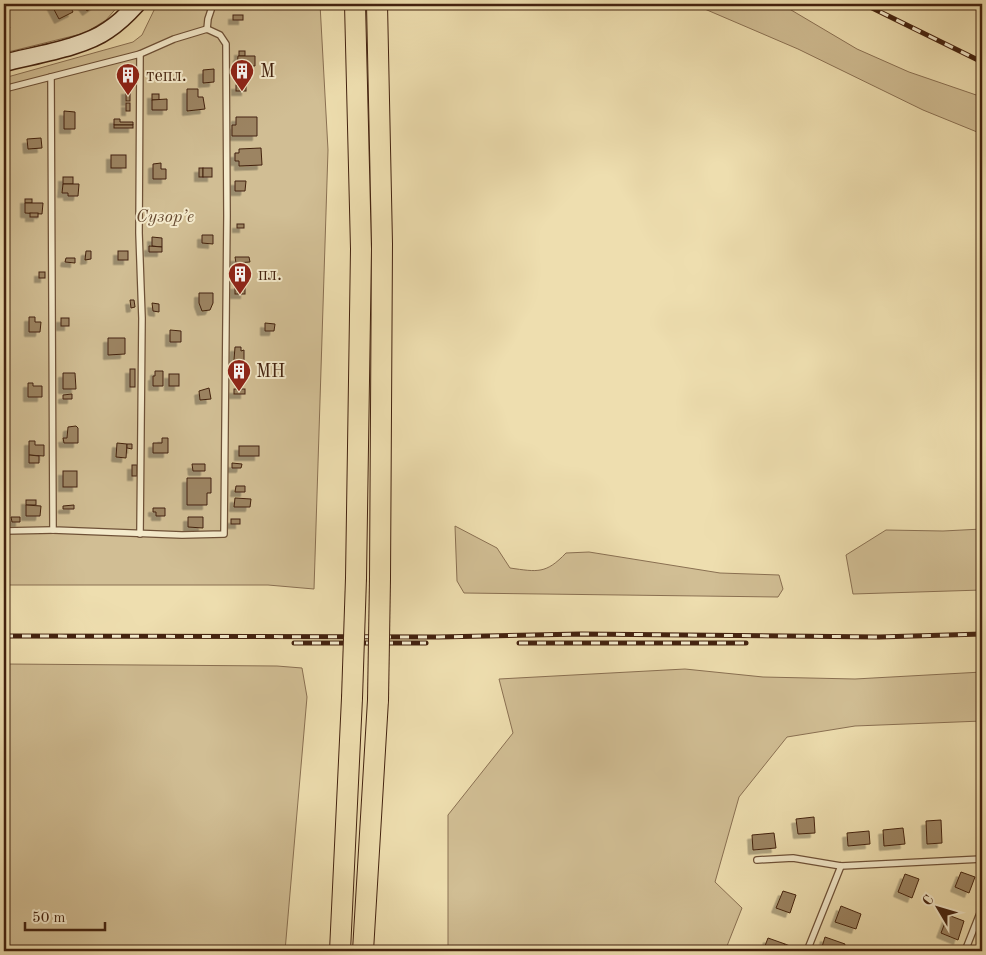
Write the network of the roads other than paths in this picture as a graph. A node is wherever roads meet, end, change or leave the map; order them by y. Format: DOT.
graph roads {
  1 [pos="137,4"];
  2 [pos="213,4"];
  3 [pos="355,4"];
  4 [pos="377,4"];
  5 [pos="208,29"];
  6 [pos="140,54"];
  7 [pos="4,63"];
  8 [pos="51,77"];
  9 [pos="4,89"];
  10 [pos="53,530"];
  11 [pos="4,531"];
  12 [pos="140,534"];
  13 [pos="982,858"];
  14 [pos="757,860"];
  15 [pos="841,866"];
  16 [pos="982,908"];
  17 [pos="340,951"];
  18 [pos="364,951"];
  19 [pos="807,951"];
  20 [pos="965,951"];
  1 -- 7 [label="street"];
  2 -- 5 [label="lane"];
  3 -- 17 [label="highway, bridge"];
  4 -- 18 [label="highway, bridge"];
  5 -- 6 [label="lane"];
  5 -- 12 [label="lane"];
  6 -- 8 [label="lane"];
  6 -- 12 [label="lane"];
  8 -- 9 [label="lane"];
  8 -- 10 [label="lane"];
  10 -- 11 [label="lane"];
  10 -- 12 [label="lane"];
  13 -- 15 [label="lane"];
  14 -- 15 [label="lane"];
  15 -- 19 [label="lane"];
  16 -- 20 [label="lane"];
}
